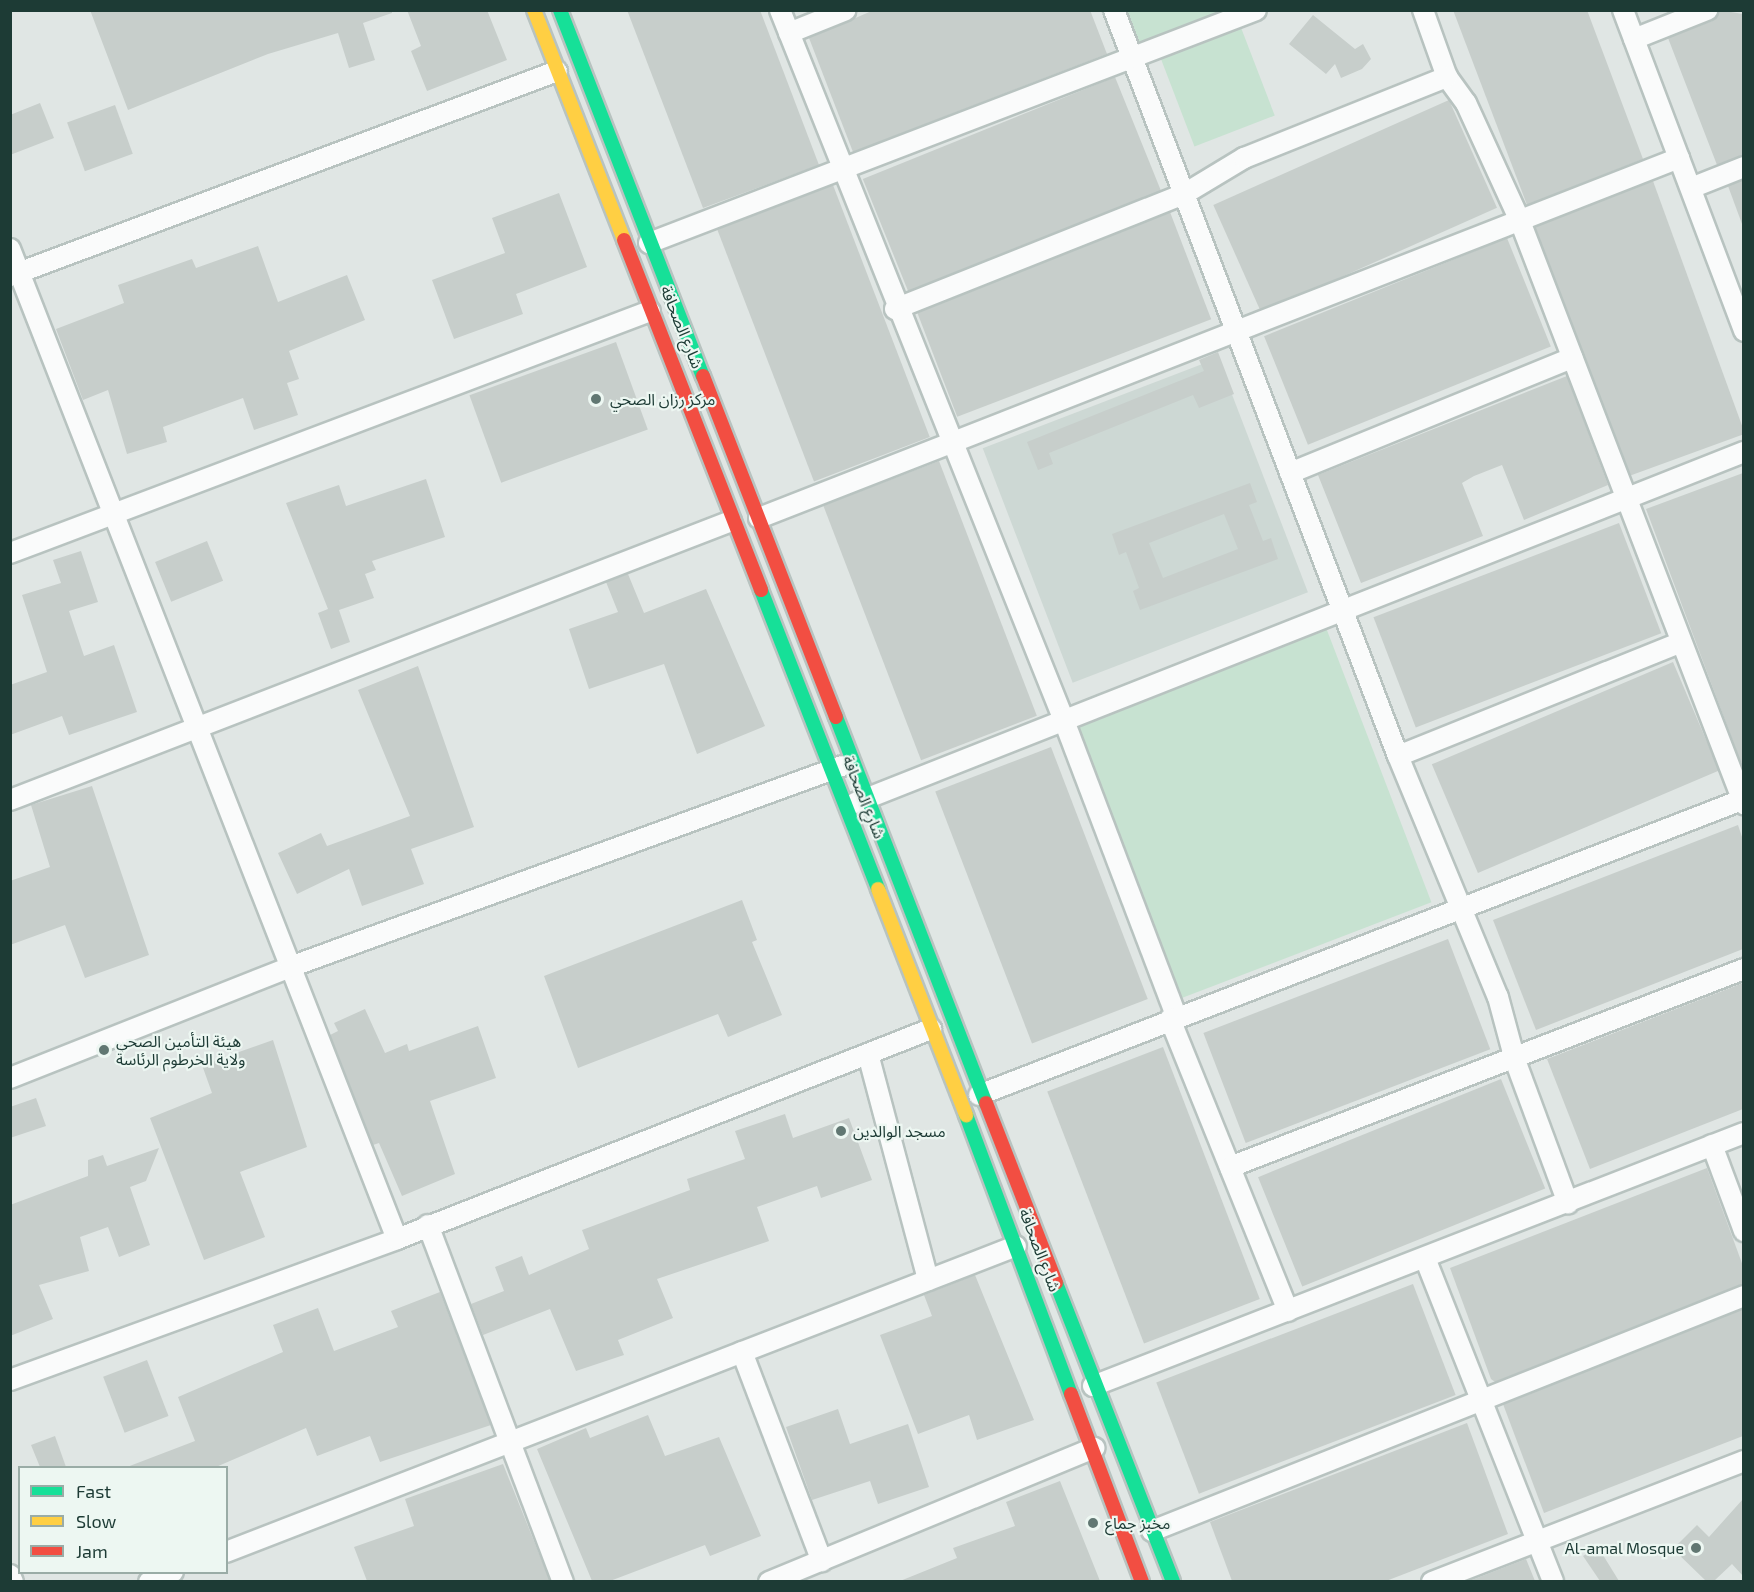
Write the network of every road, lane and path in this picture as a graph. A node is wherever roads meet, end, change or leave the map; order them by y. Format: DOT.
graph roads {
  1 [pos="534,10"];
  2 [pos="560,10"];
  3 [pos="780,10"];
  4 [pos="846,10"];
  5 [pos="1114,10"];
  6 [pos="1256,10"];
  7 [pos="1423,10"];
  8 [pos="1623,10"];
  9 [pos="1707,10"];
  10 [pos="789,33"];
  11 [pos="1634,39"];
  12 [pos="1133,57"];
  13 [pos="557,71"];
  14 [pos="1447,77"];
  15 [pos="1679,158"];
  16 [pos="1743,167"];
  17 [pos="841,171"];
  18 [pos="1691,188"];
  19 [pos="1186,193"];
  20 [pos="1520,221"];
  21 [pos="649,243"];
  22 [pos="10,249"];
  23 [pos="15,274"];
  24 [pos="895,309"];
  25 [pos="650,311"];
  26 [pos="1743,331"];
  27 [pos="1238,333"];
  28 [pos="1572,358"];
  29 [pos="950,443"];
  30 [pos="1743,452"];
  31 [pos="1290,473"];
  32 [pos="1626,499"];
  33 [pos="113,511"];
  34 [pos="759,518"];
  35 [pos="731,521"];
  36 [pos="10,553"];
  37 [pos="1343,612"];
  38 [pos="1681,642"];
  39 [pos="1063,718"];
  40 [pos="196,727"];
  41 [pos="1398,756"];
  42 [pos="850,763"];
  43 [pos="829,771"];
  44 [pos="866,798"];
  45 [pos="10,800"];
  46 [pos="1743,801"];
  47 [pos="845,807"];
  48 [pos="1461,908"];
  49 [pos="290,967"];
  50 [pos="1743,969"];
  51 [pos="1173,1017"];
  52 [pos="931,1029"];
  53 [pos="868,1054"];
  54 [pos="1515,1060"];
  55 [pos="10,1078"];
  56 [pos="979,1095"];
  57 [pos="1743,1133"];
  58 [pos="1712,1145"];
  59 [pos="1230,1167"];
  60 [pos="1568,1203"];
  61 [pos="428,1225"];
  62 [pos="1743,1231"];
  63 [pos="398,1239"];
  64 [pos="1016,1246"];
  65 [pos="1425,1258"];
  66 [pos="928,1280"];
  67 [pos="1743,1296"];
  68 [pos="1288,1311"];
  69 [pos="742,1352"];
  70 [pos="10,1380"];
  71 [pos="1093,1386"];
  72 [pos="1481,1400"];
  73 [pos="511,1444"];
  74 [pos="1094,1449"];
  75 [pos="1743,1461"];
  76 [pos="1152,1532"];
  77 [pos="1537,1541"];
  78 [pos="228,1551"];
  79 [pos="822,1561"];
  80 [pos="168,1574"];
  81 [pos="10,1575"];
  82 [pos="13,1581"];
  83 [pos="149,1581"];
  84 [pos="563,1581"];
  85 [pos="769,1581"];
  86 [pos="1142,1581"];
  87 [pos="1173,1581"];
  88 [pos="1432,1581"];
  89 [pos="1552,1581"];
  1 -- 13 [label="main road, شارع الصحافة"];
  2 -- 21 [label="main road, شارع الصحافة"];
  3 -- 10 [label="street"];
  4 -- 10 [label="street"];
  5 -- 12 [label="street"];
  6 -- 12 [label="street"];
  7 -- 14 [label="street"];
  8 -- 11 [label="street"];
  9 -- 11 [label="street"];
  10 -- 17 [label="street"];
  11 -- 15 [label="street"];
  12 -- 17 [label="street"];
  12 -- 19 [label="street"];
  13 -- 23 [label="street"];
  13 -- 25 [label="main road, شارع الصحافة"];
  14 -- 19 [label="street"];
  14 -- 20 [label="street"];
  15 -- 18 [label="street"];
  15 -- 20 [label="street"];
  16 -- 18 [label="street"];
  17 -- 21 [label="street"];
  17 -- 24 [label="street"];
  18 -- 26 [label="street"];
  19 -- 24 [label="street"];
  19 -- 27 [label="street"];
  20 -- 27 [label="street"];
  20 -- 28 [label="street"];
  21 -- 34 [label="main road, شارع الصحافة"];
  22 -- 23 [label="street"];
  23 -- 33 [label="street"];
  24 -- 29 [label="street"];
  25 -- 33 [label="street"];
  25 -- 35 [label="main road, شارع الصحافة"];
  27 -- 29 [label="street"];
  27 -- 31 [label="street"];
  28 -- 31 [label="street"];
  28 -- 32 [label="street"];
  29 -- 34 [label="street"];
  29 -- 39 [label="street"];
  30 -- 32 [label="street"];
  31 -- 37 [label="street"];
  32 -- 37 [label="street"];
  32 -- 38 [label="street"];
  33 -- 36 [label="street"];
  33 -- 40 [label="street"];
  34 -- 42 [label="main road, شارع الصحافة"];
  35 -- 40 [label="street"];
  35 -- 43 [label="main road, شارع الصحافة"];
  37 -- 39 [label="street"];
  37 -- 41 [label="street"];
  38 -- 41 [label="street"];
  38 -- 46 [label="street"];
  39 -- 44 [label="street"];
  39 -- 51 [label="street"];
  40 -- 45 [label="street"];
  40 -- 49 [label="street"];
  41 -- 48 [label="street"];
  42 -- 43 [label="street"];
  42 -- 44 [label="main road, شارع الصحافة"];
  43 -- 47 [label="main road, شارع الصحافة"];
  43 -- 49 [label="street"];
  44 -- 47 [label="street"];
  44 -- 56 [label="main road, شارع الصحافة"];
  46 -- 48 [label="street"];
  47 -- 52 [label="main road, شارع الصحافة"];
  48 -- 51 [label="street"];
  48 -- 54 [label="street"];
  49 -- 55 [label="street"];
  49 -- 63 [label="street"];
  50 -- 54 [label="street"];
  51 -- 56 [label="street"];
  51 -- 59 [label="street"];
  52 -- 53 [label="street"];
  52 -- 64 [label="main road, شارع الصحافة"];
  53 -- 61 [label="street"];
  53 -- 66 [label="street"];
  54 -- 59 [label="street"];
  54 -- 60 [label="street"];
  56 -- 71 [label="main road, شارع الصحافة"];
  57 -- 58 [label="street"];
  58 -- 60 [label="street"];
  58 -- 62 [label="street"];
  59 -- 68 [label="street"];
  60 -- 65 [label="street"];
  61 -- 63 [label="street"];
  61 -- 73 [label="street"];
  63 -- 70 [label="street"];
  64 -- 66 [label="street"];
  64 -- 74 [label="main road, شارع الصحافة"];
  65 -- 68 [label="street"];
  65 -- 72 [label="street"];
  66 -- 69 [label="street"];
  67 -- 72 [label="street"];
  68 -- 71 [label="street"];
  69 -- 73 [label="street"];
  69 -- 79 [label="street"];
  71 -- 76 [label="main road, شارع الصحافة"];
  72 -- 76 [label="street"];
  72 -- 77 [label="street"];
  73 -- 78 [label="street"];
  73 -- 84 [label="street"];
  74 -- 79 [label="street"];
  74 -- 86 [label="main road, شارع الصحافة"];
  75 -- 77 [label="street"];
  76 -- 87 [label="main road, شارع الصحافة"];
  77 -- 88 [label="street"];
  77 -- 89 [label="street"];
  79 -- 85 [label="street"];
  80 -- 83 [label="street"];
  81 -- 82 [label="street"];
}
